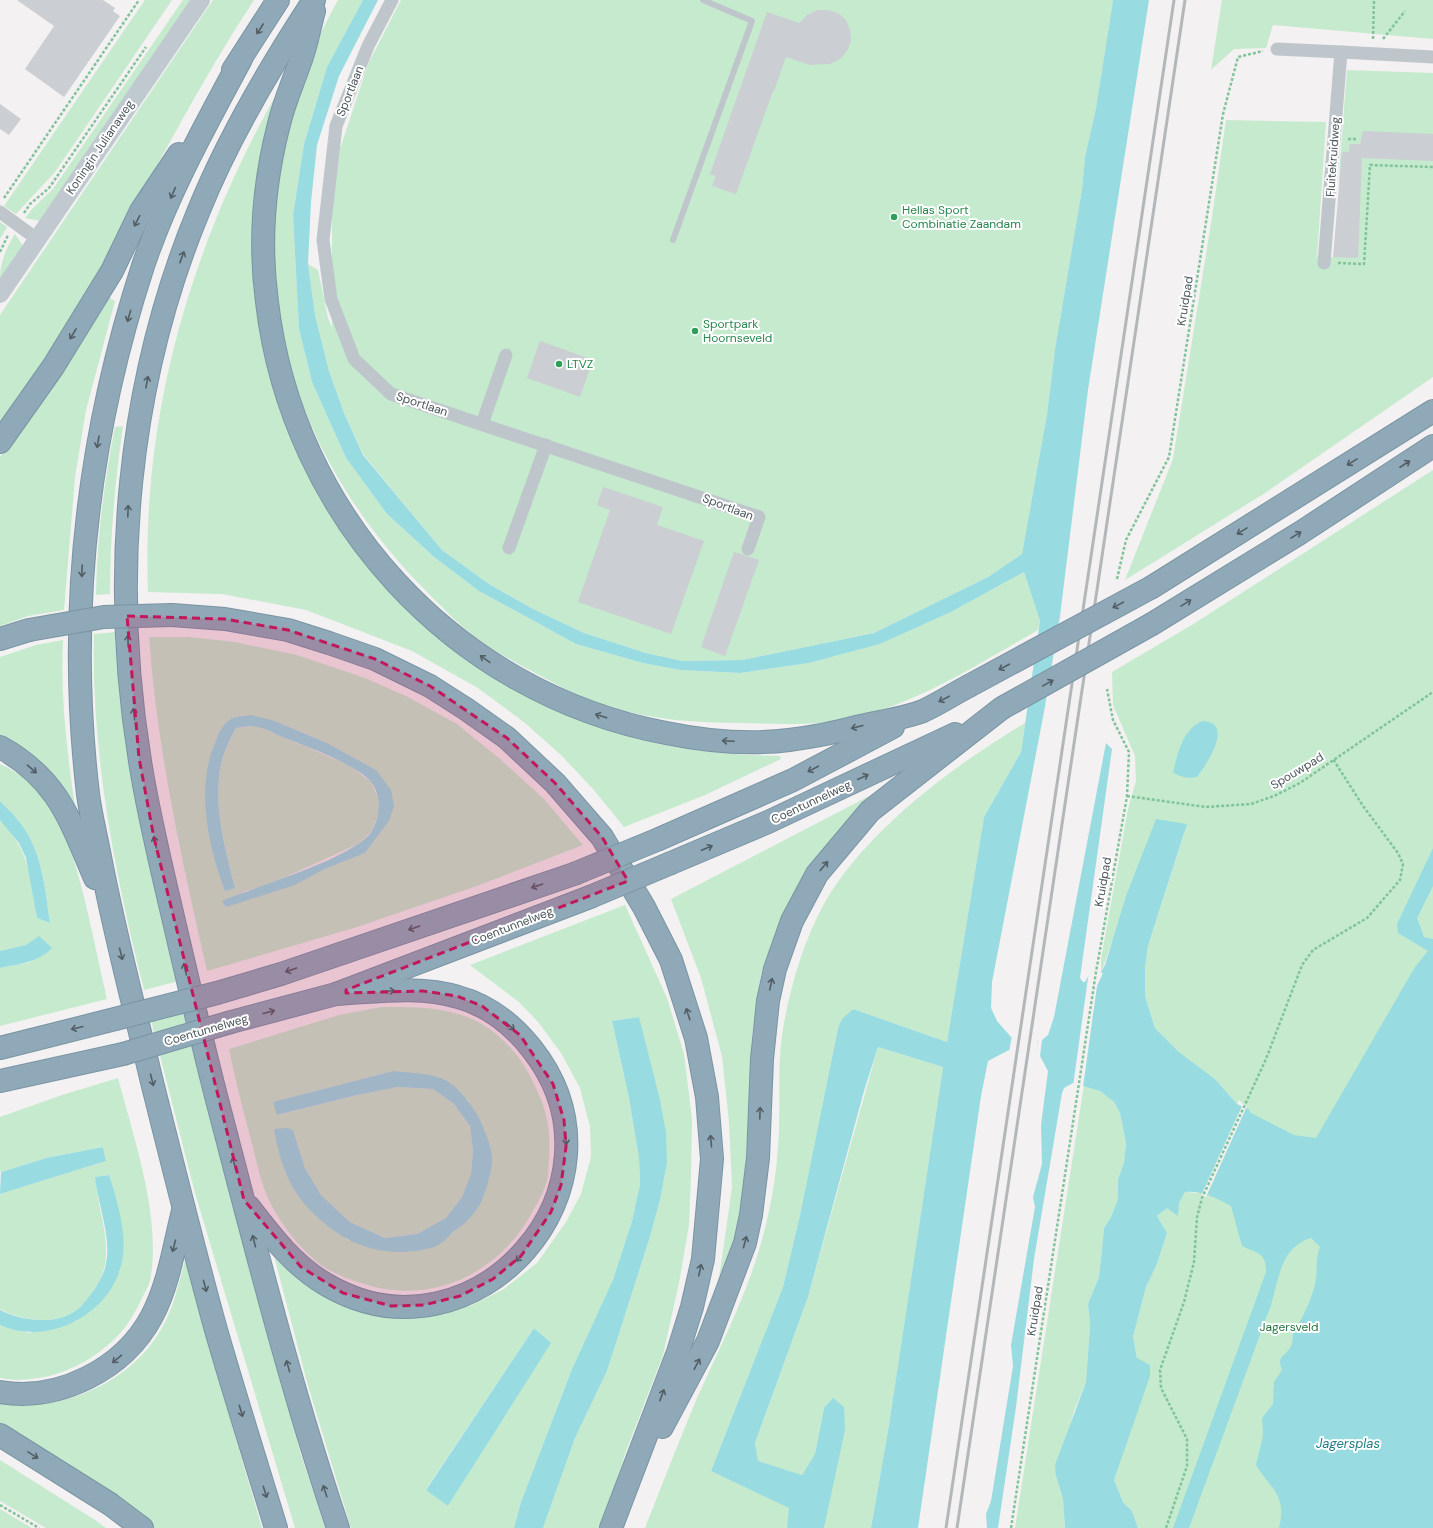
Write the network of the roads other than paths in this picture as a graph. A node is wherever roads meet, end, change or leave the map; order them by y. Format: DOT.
graph roads {
  1 [pos="201,0"];
  2 [pos="278,0"];
  3 [pos="315,0"];
  4 [pos="392,0"];
  5 [pos="703,0"];
  6 [pos="1277,49"];
  7 [pos="1341,52"];
  8 [pos="1433,57"];
  9 [pos="241,59"];
  10 [pos="0,212"];
  11 [pos="37,239"];
  12 [pos="673,240"];
  13 [pos="1324,263"];
  14 [pos="0,294"];
  15 [pos="506,355"];
  16 [pos="1433,411"];
  17 [pos="482,424"];
  18 [pos="0,442"];
  19 [pos="546,445"];
  20 [pos="1433,446"];
  21 [pos="509,548"];
  22 [pos="748,550"];
  23 [pos="0,639"];
  24 [pos="922,711"];
  25 [pos="959,738"];
  26 [pos="0,747"];
  27 [pos="111,916"];
  28 [pos="336,994"];
  29 [pos="0,1048"];
  30 [pos="33,1073"];
  31 [pos="0,1081"];
  32 [pos="0,1091"];
  33 [pos="244,1200"];
  34 [pos="184,1208"];
  35 [pos="0,1392"];
  36 [pos="0,1434"];
  37 [pos="624,1496"];
  38 [pos="142,1528"];
  39 [pos="276,1528"];
  40 [pos="338,1528"];
  41 [pos="611,1528"];
  1 -- 11 [label="main road, Koningin Julianaweg"];
  2 -- 9 [label="highway, one-way"];
  24 -- 3 [label="highway, one-way"];
  33 -- 3 [label="highway, one-way"];
  4 -- 17 [label="street, Sportlaan"];
  5 -- 12 [label="lane"];
  6 -- 7 [label="street"];
  7 -- 8 [label="street"];
  7 -- 13 [label="street, Fluitekruidweg"];
  9 -- 18 [label="highway, one-way"];
  9 -- 27 [label="highway, one-way"];
  10 -- 11 [label="street"];
  11 -- 14 [label="main road, Koningin Julianaweg"];
  15 -- 17 [label="street"];
  16 -- 24 [label="highway, one-way, bridge"];
  17 -- 19 [label="street, Sportlaan"];
  19 -- 21 [label="street"];
  19 -- 22 [label="street, Sportlaan"];
  25 -- 20 [label="highway, one-way, bridge"];
  37 -- 23 [label="highway, one-way, bridge"];
  24 -- 29 [label="highway, one-way, bridge"];
  28 -- 25 [label="highway, Coentunnelweg, one-way, bridge"];
  37 -- 25 [label="highway, one-way"];
  26 -- 27 [label="highway, one-way"];
  27 -- 34 [label="highway, one-way"];
  30 -- 28 [label="highway, Coentunnelweg, one-way, bridge"];
  28 -- 33 [label="highway, one-way"];
  30 -- 31 [label="highway, Coentunnelweg"];
  30 -- 32 [label="highway"];
  40 -- 33 [label="highway, one-way"];
  34 -- 35 [label="highway, one-way"];
  34 -- 39 [label="highway, one-way"];
  36 -- 38 [label="highway, one-way"];
  37 -- 41 [label="highway"];
}
